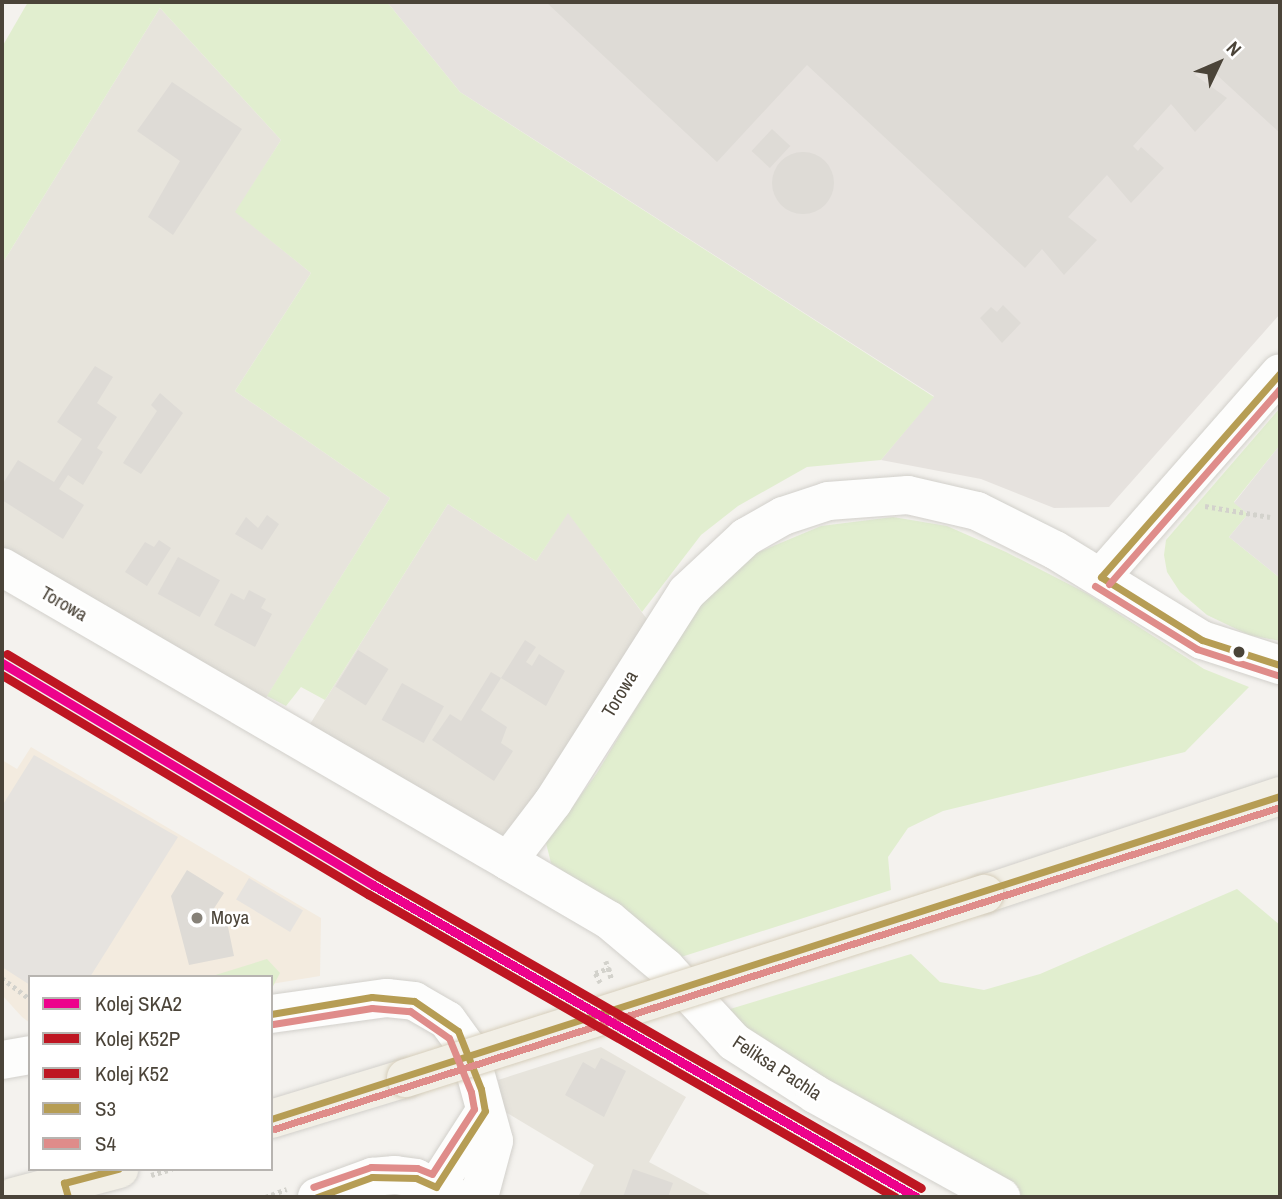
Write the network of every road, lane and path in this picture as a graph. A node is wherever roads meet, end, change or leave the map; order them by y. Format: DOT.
graph roads {
  1 [pos="1280,373"];
  2 [pos="1198,505"];
  3 [pos="1270,517"];
  4 [pos="2,567"];
  5 [pos="1101,577"];
  6 [pos="1280,665"];
  7 [pos="1280,796"];
  8 [pos="508,861"];
  9 [pos="595,973"];
  10 [pos="2,978"];
  11 [pos="614,987"];
  12 [pos="28,998"];
  13 [pos="273,1014"];
  14 [pos="485,1111"];
  15 [pos="273,1118"];
  16 [pos="110,1171"];
  17 [pos="2,1180"];
  18 [pos="59,1183"];
  19 [pos="445,1192"];
  20 [pos="13,1197"];
  21 [pos="317,1197"];
  22 [pos="479,1197"];
  23 [pos="1001,1197"];
  1 -- 5 [label="street"];
  2 -- 3 [label="path"];
  4 -- 8 [label="street, Torowa"];
  5 -- 6 [label="street, Torowa"];
  5 -- 8 [label="street, Torowa"];
  7 -- 15 [label="main road, bridge"];
  8 -- 23 [label="street, Feliksa Pachla"];
  9 -- 11 [label="path"];
  10 -- 12 [label="path"];
  13 -- 14 [label="street"];
  14 -- 19 [label="street"];
  14 -- 22 [label="street"];
  16 -- 18 [label="main road"];
  17 -- 18 [label="main road"];
  18 -- 20 [label="main road"];
  19 -- 21 [label="street"];
}
